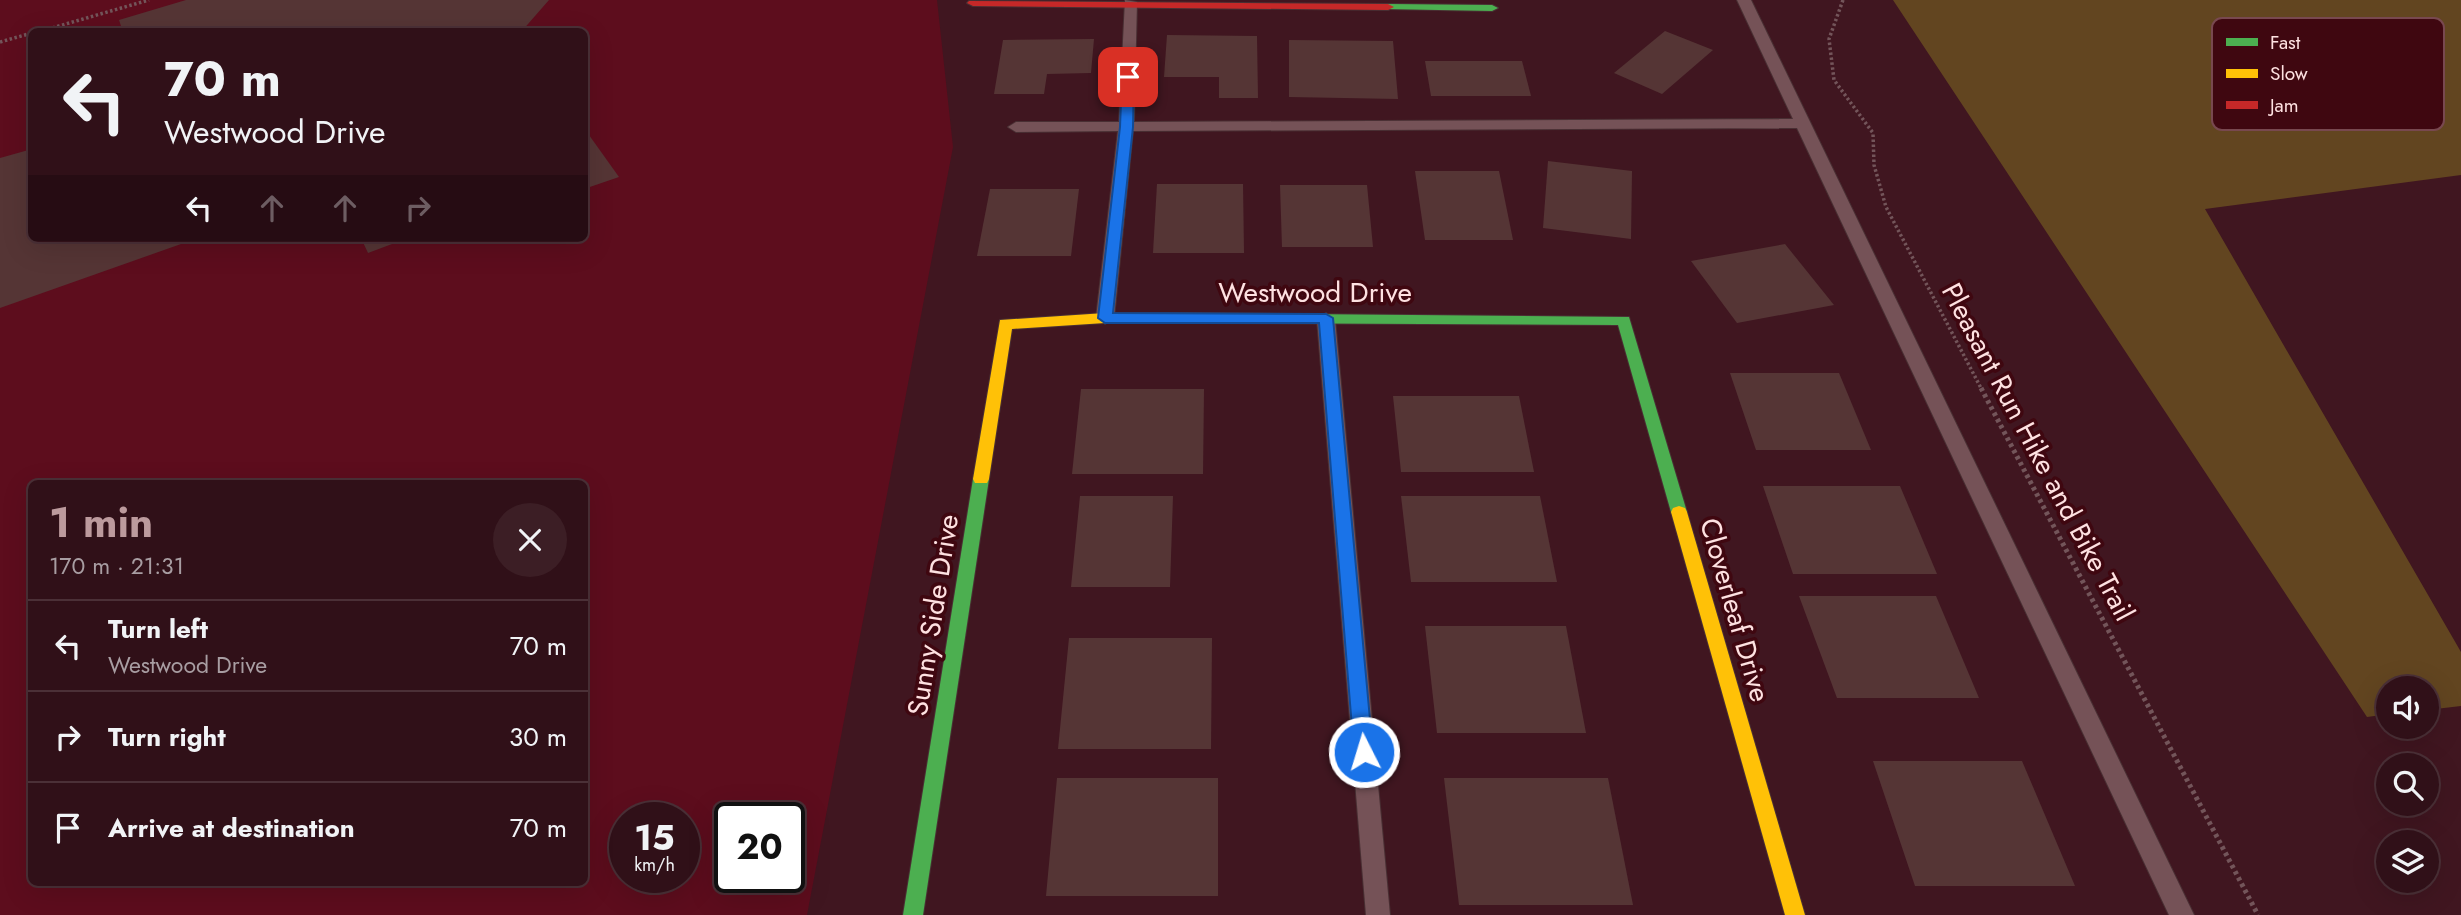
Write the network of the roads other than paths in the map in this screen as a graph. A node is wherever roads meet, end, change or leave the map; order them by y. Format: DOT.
graph roads {
  1 [pos="1744,0"];
  2 [pos="972,1"];
  3 [pos="1180,1"];
  4 [pos="1130,2"];
  5 [pos="1492,8"];
  6 [pos="1803,123"];
  7 [pos="1016,127"];
  8 [pos="1126,127"];
  9 [pos="1105,318"];
  10 [pos="1326,318"];
  11 [pos="1624,320"];
  12 [pos="1005,324"];
  13 [pos="913,915"];
  14 [pos="1378,915"];
  15 [pos="1796,915"];
  16 [pos="2182,915"];
  1 -- 6 [label="lane"];
  2 -- 4 [label="street"];
  3 -- 4 [label="street"];
  3 -- 5 [label="street"];
  4 -- 8 [label="lane"];
  6 -- 8 [label="lane"];
  6 -- 16 [label="lane"];
  7 -- 8 [label="lane"];
  8 -- 9 [label="lane"];
  9 -- 10 [label="street, Westwood Drive"];
  9 -- 12 [label="street, Westwood Drive"];
  10 -- 11 [label="street, Westwood Drive"];
  10 -- 14 [label="lane"];
  11 -- 15 [label="street, Cloverleaf Drive"];
  12 -- 13 [label="street, Sunny Side Drive"];
}
